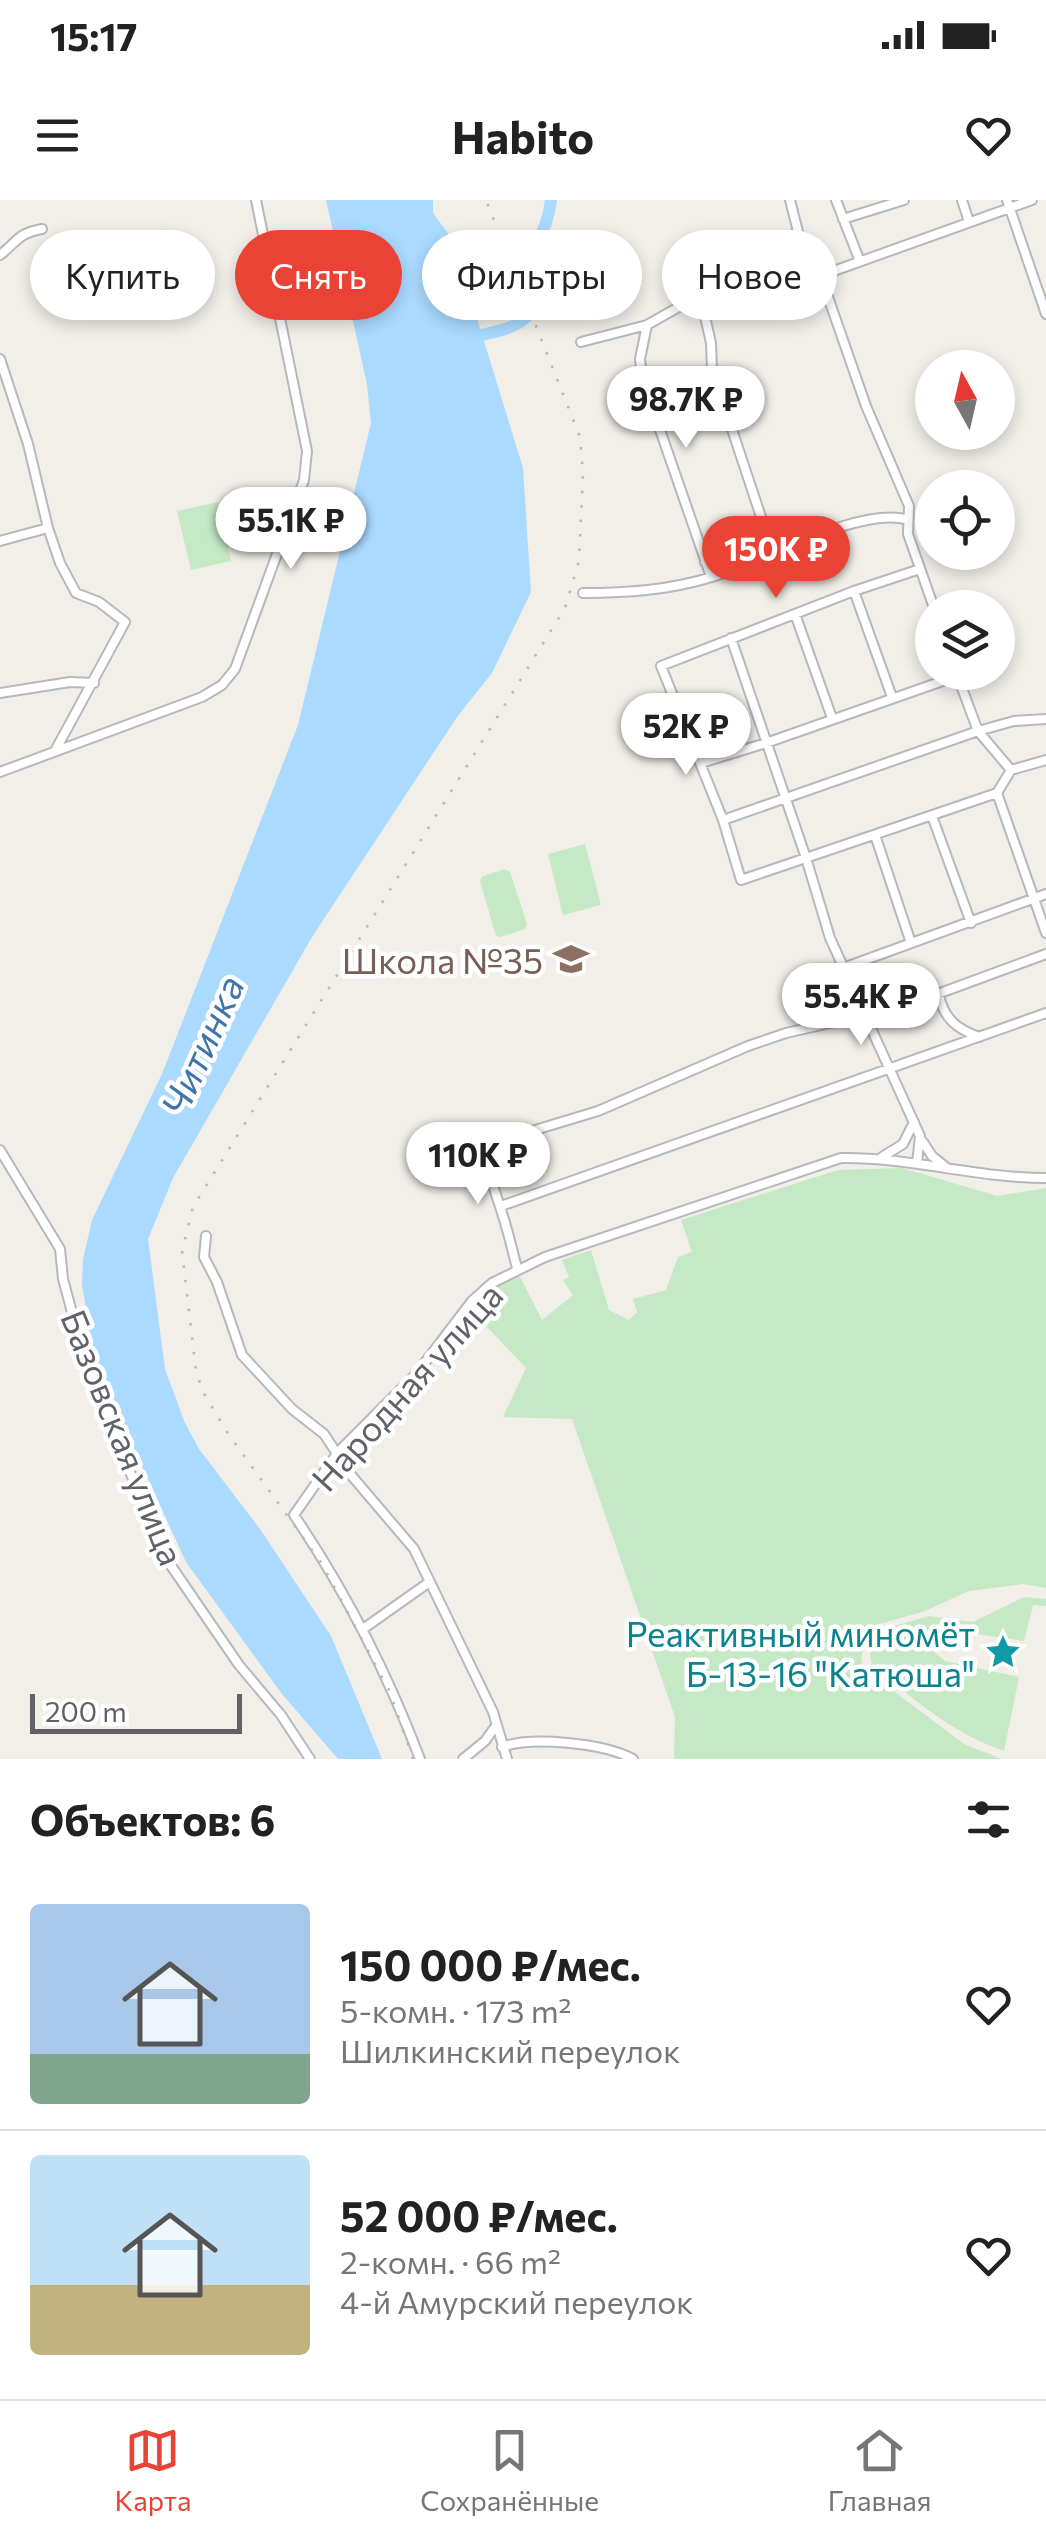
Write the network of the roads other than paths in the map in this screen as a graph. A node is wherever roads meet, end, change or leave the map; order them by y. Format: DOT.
graph roads {
  1 [pos="256,200"];
  2 [pos="790,200"];
  3 [pos="836,200"];
  4 [pos="904,200"];
  5 [pos="962,200"];
  6 [pos="1032,200"];
  7 [pos="1009,204"];
  8 [pos="843,218"];
  9 [pos="969,222"];
  10 [pos="42,229"];
  11 [pos="796,230"];
  12 [pos="0,255"];
  13 [pos="859,259"];
  14 [pos="837,267"];
  15 [pos="1046,314"];
  16 [pos="662,317"];
  17 [pos="706,320"];
  18 [pos="836,320"];
  19 [pos="647,326"];
  20 [pos="581,342"];
  21 [pos="0,359"];
  22 [pos="908,520"];
  23 [pos="48,528"];
  24 [pos="0,541"];
  25 [pos="915,555"];
  26 [pos="705,562"];
  27 [pos="920,570"];
  28 [pos="711,577"];
  29 [pos="927,590"];
  30 [pos="854,591"];
  31 [pos="583,592"];
  32 [pos="795,614"];
  33 [pos="731,638"];
  34 [pos="0,680"];
  35 [pos="94,683"];
  36 [pos="915,689"];
  37 [pos="962,690"];
  38 [pos="1,693"];
  39 [pos="892,697"];
  40 [pos="832,718"];
  41 [pos="1046,719"];
  42 [pos="978,731"];
  43 [pos="766,744"];
  44 [pos="56,749"];
  45 [pos="1046,760"];
  46 [pos="700,763"];
  47 [pos="1011,770"];
  48 [pos="0,772"];
  49 [pos="997,793"];
  50 [pos="785,800"];
  51 [pos="932,816"];
  52 [pos="723,820"];
  53 [pos="875,835"];
  54 [pos="806,858"];
  55 [pos="1046,894"];
  56 [pos="1034,898"];
  57 [pos="971,923"];
  58 [pos="1046,933"];
  59 [pos="911,943"];
  60 [pos="1046,954"];
  61 [pos="843,968"];
  62 [pos="939,995"];
  63 [pos="1046,1013"];
  64 [pos="866,1014"];
  65 [pos="979,1036"];
  66 [pos="891,1067"];
  67 [pos="914,1122"];
  68 [pos="920,1136"];
  69 [pos="0,1150"];
  70 [pos="882,1158"];
  71 [pos="917,1163"];
  72 [pos="950,1171"];
  73 [pos="1046,1178"];
  74 [pos="501,1206"];
  75 [pos="206,1236"];
  76 [pos="517,1268"];
  77 [pos="338,1452"];
  78 [pos="428,1583"];
  79 [pos="364,1629"];
  80 [pos="496,1727"];
  81 [pos="502,1747"];
  82 [pos="310,1759"];
  83 [pos="420,1759"];
  84 [pos="463,1759"];
  85 [pos="507,1759"];
  86 [pos="633,1759"];
  1 -- 44 [label="street"];
  2 -- 11 [label="street"];
  3 -- 8 [label="street"];
  4 -- 8 [label="street"];
  5 -- 9 [label="street"];
  6 -- 7 [label="street"];
  7 -- 9 [label="street"];
  7 -- 15 [label="street"];
  8 -- 13 [label="street"];
  9 -- 13 [label="street"];
  10 -- 12 [label="street"];
  13 -- 14 [label="street"];
  16 -- 19 [label="street"];
  17 -- 26 [label="street"];
  18 -- 22 [label="street"];
  19 -- 20 [label="street"];
  19 -- 26 [label="street"];
  21 -- 23 [label="street"];
  22 -- 25 [label="street"];
  22 -- 28 [label="street"];
  23 -- 24 [label="street"];
  23 -- 35 [label="street"];
  26 -- 28 [label="street"];
  27 -- 29 [label="street"];
  27 -- 30 [label="street"];
  28 -- 31 [label="street"];
  30 -- 32 [label="street"];
  30 -- 39 [label="street"];
  32 -- 33 [label="street"];
  32 -- 40 [label="street"];
  33 -- 43 [label="street"];
  33 -- 46 [label="street"];
  34 -- 38 [label="street"];
  35 -- 38 [label="street"];
  35 -- 44 [label="street"];
  36 -- 39 [label="street"];
  37 -- 42 [label="street"];
  39 -- 40 [label="street"];
  40 -- 43 [label="street"];
  41 -- 42 [label="street"];
  42 -- 47 [label="street"];
  42 -- 50 [label="street"];
  43 -- 46 [label="street"];
  43 -- 50 [label="street"];
  44 -- 48 [label="street"];
  45 -- 47 [label="street"];
  46 -- 52 [label="street"];
  47 -- 49 [label="street"];
  49 -- 51 [label="street"];
  49 -- 56 [label="street"];
  50 -- 52 [label="street"];
  50 -- 54 [label="street"];
  51 -- 53 [label="street"];
  51 -- 57 [label="street"];
  52 -- 54 [label="street"];
  53 -- 54 [label="street"];
  53 -- 59 [label="street"];
  54 -- 61 [label="street"];
  55 -- 56 [label="street"];
  56 -- 57 [label="street"];
  56 -- 58 [label="street"];
  57 -- 59 [label="street"];
  59 -- 61 [label="street"];
  60 -- 62 [label="street"];
  61 -- 64 [label="street"];
  62 -- 64 [label="street"];
  62 -- 65 [label="street"];
  63 -- 65 [label="street"];
  64 -- 66 [label="street"];
  64 -- 74 [label="street"];
  65 -- 66 [label="street"];
  66 -- 67 [label="street"];
  66 -- 74 [label="street"];
  67 -- 68 [label="street"];
  67 -- 70 [label="street"];
  68 -- 71 [label="street"];
  68 -- 72 [label="street"];
  69 -- 82 [label="street, Базовская улица"];
  70 -- 71 [label="street, Народная улица"];
  70 -- 76 [label="street, Народная улица"];
  71 -- 72 [label="street, Народная улица"];
  72 -- 73 [label="street, Народная улица"];
  74 -- 76 [label="street"];
  75 -- 77 [label="street"];
  76 -- 77 [label="street, Народная улица"];
  77 -- 78 [label="street"];
  77 -- 79 [label="street, Народная улица"];
  78 -- 79 [label="street"];
  78 -- 80 [label="street"];
  79 -- 83 [label="street"];
  80 -- 81 [label="street"];
  80 -- 84 [label="street"];
  81 -- 85 [label="street"];
  81 -- 86 [label="street"];
}
